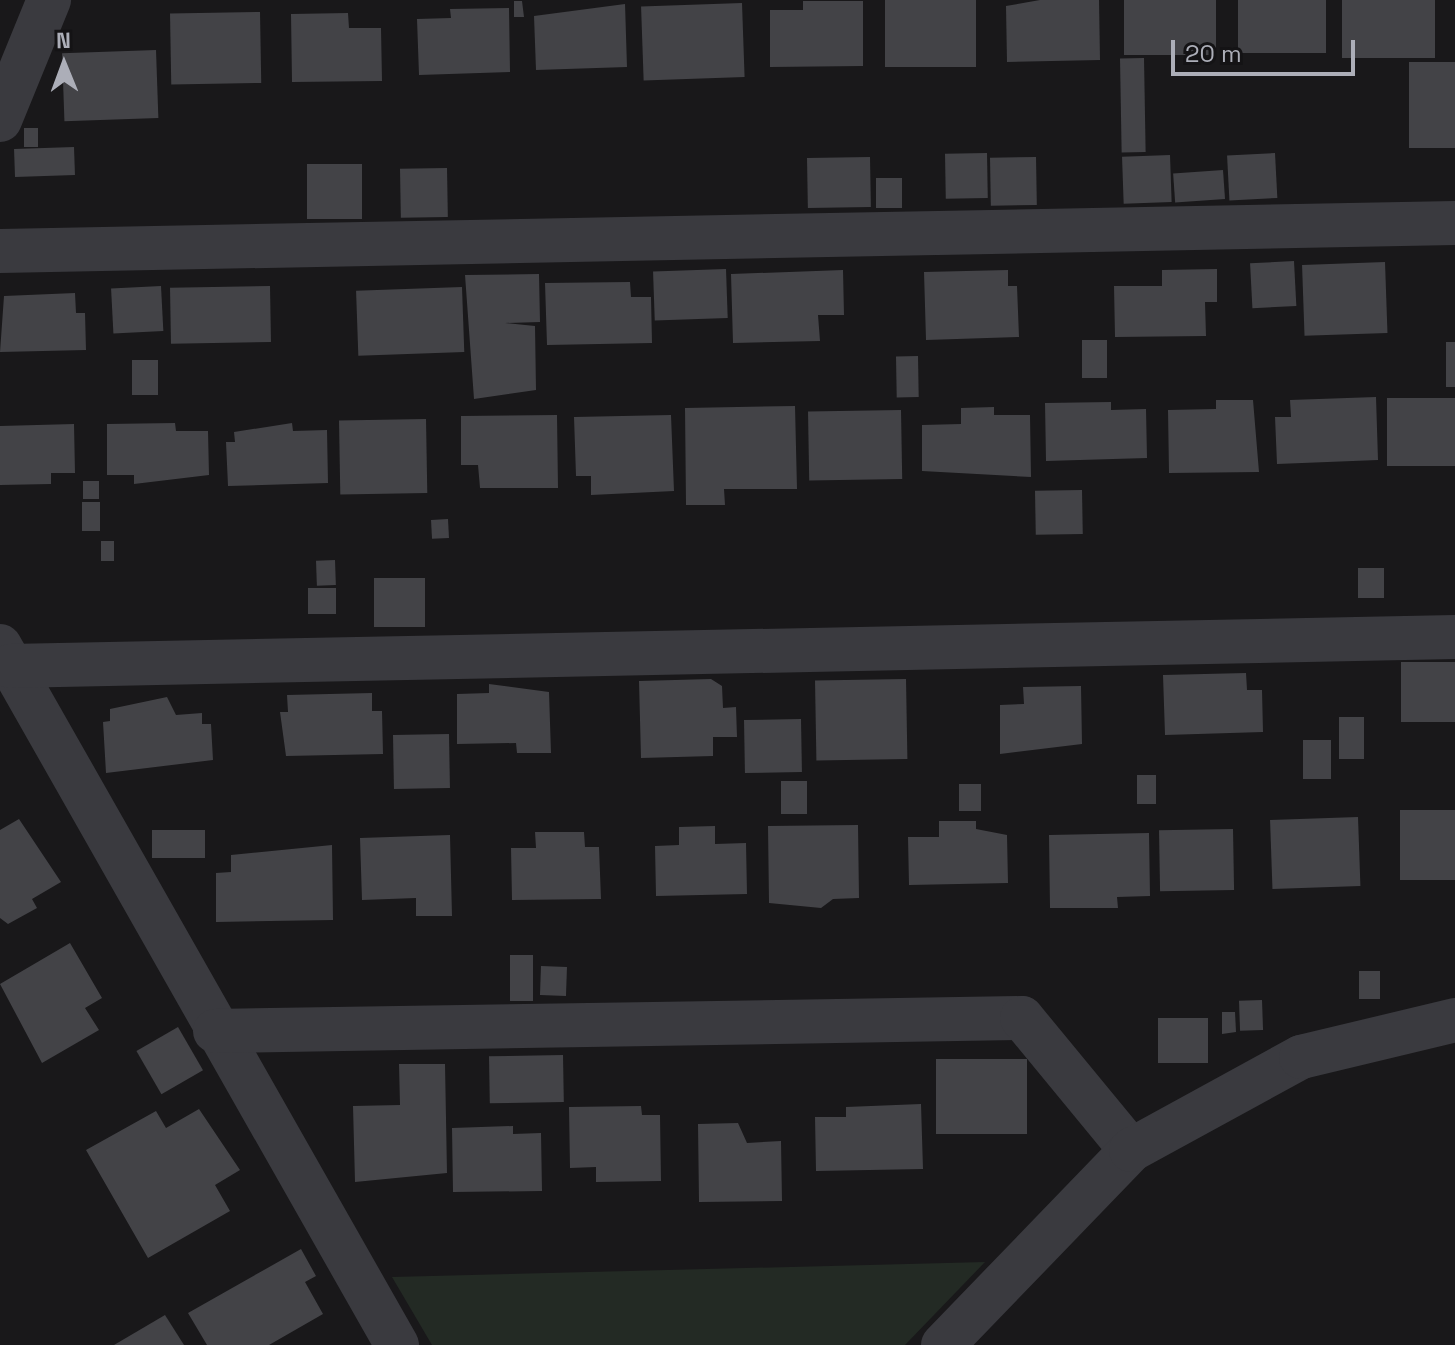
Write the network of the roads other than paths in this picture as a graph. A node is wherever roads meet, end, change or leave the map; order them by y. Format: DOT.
graph roads {
  1 [pos="49,0"];
  2 [pos="0,120"];
  3 [pos="1455,223"];
  4 [pos="0,251"];
  5 [pos="1455,637"];
  6 [pos="5,656"];
  7 [pos="1455,1020"];
  8 [pos="215,1031"];
  9 [pos="1131,1150"];
  10 [pos="397,1345"];
  11 [pos="943,1345"];
  1 -- 2 [label="street"];
  3 -- 4 [label="street"];
  5 -- 6 [label="street"];
  6 -- 8 [label="street"];
  7 -- 9 [label="street"];
  8 -- 9 [label="street"];
  8 -- 10 [label="street"];
  9 -- 11 [label="street"];
}
